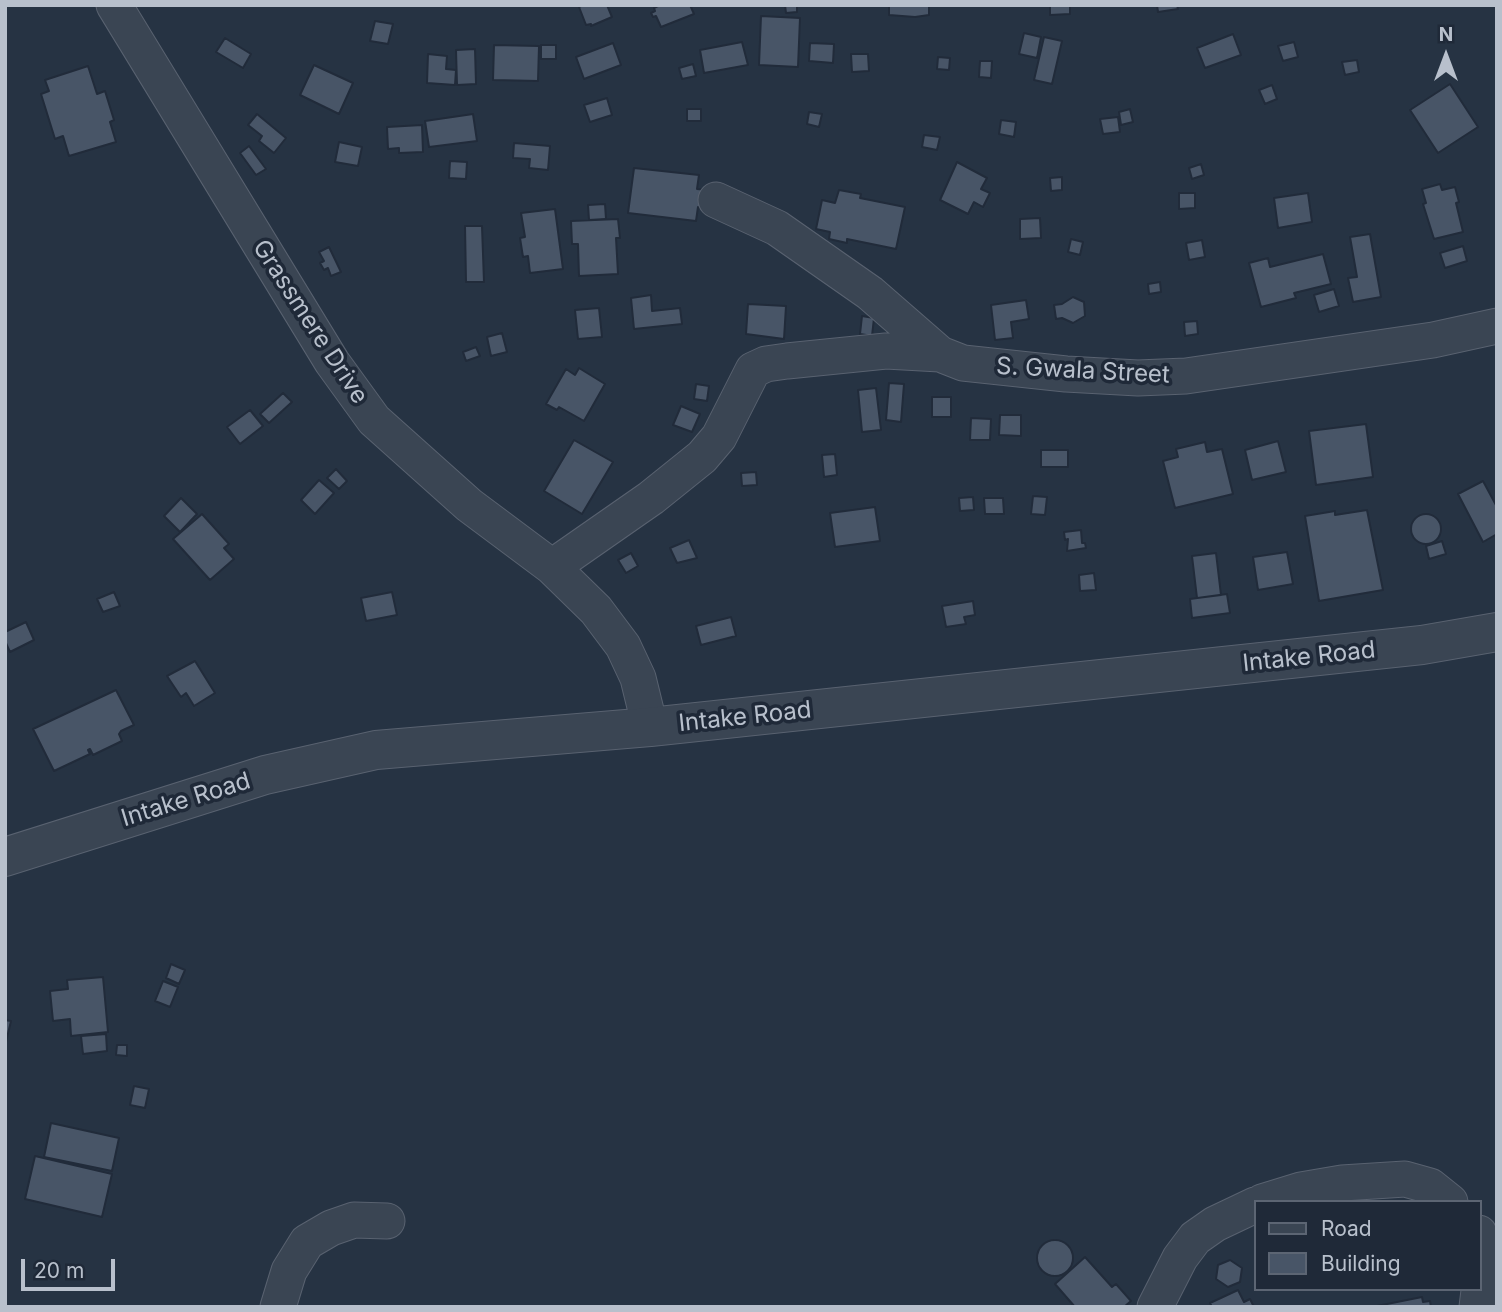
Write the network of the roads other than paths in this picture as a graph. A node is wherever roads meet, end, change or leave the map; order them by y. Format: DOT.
graph roads {
  1 [pos="114,5"];
  2 [pos="716,200"];
  3 [pos="1497,326"];
  4 [pos="940,354"];
  5 [pos="552,568"];
  6 [pos="1497,632"];
  7 [pos="650,726"];
  8 [pos="5,857"];
  9 [pos="1268,1200"];
  10 [pos="1448,1200"];
  11 [pos="1254,1205"];
  12 [pos="387,1221"];
  13 [pos="1481,1240"];
  14 [pos="1481,1275"];
  15 [pos="278,1307"];
  16 [pos="1155,1307"];
  1 -- 5 [label="street, Grassmere Drive"];
  2 -- 4 [label="street, S. Gwala Street"];
  3 -- 4 [label="street, S. Gwala Street"];
  4 -- 5 [label="street"];
  5 -- 7 [label="street, Grassmere Drive"];
  6 -- 7 [label="street, Intake Road"];
  7 -- 8 [label="street, Intake Road"];
  9 -- 10 [label="street"];
  11 -- 16 [label="street"];
  12 -- 15 [label="street"];
  13 -- 14 [label="street"];
}
